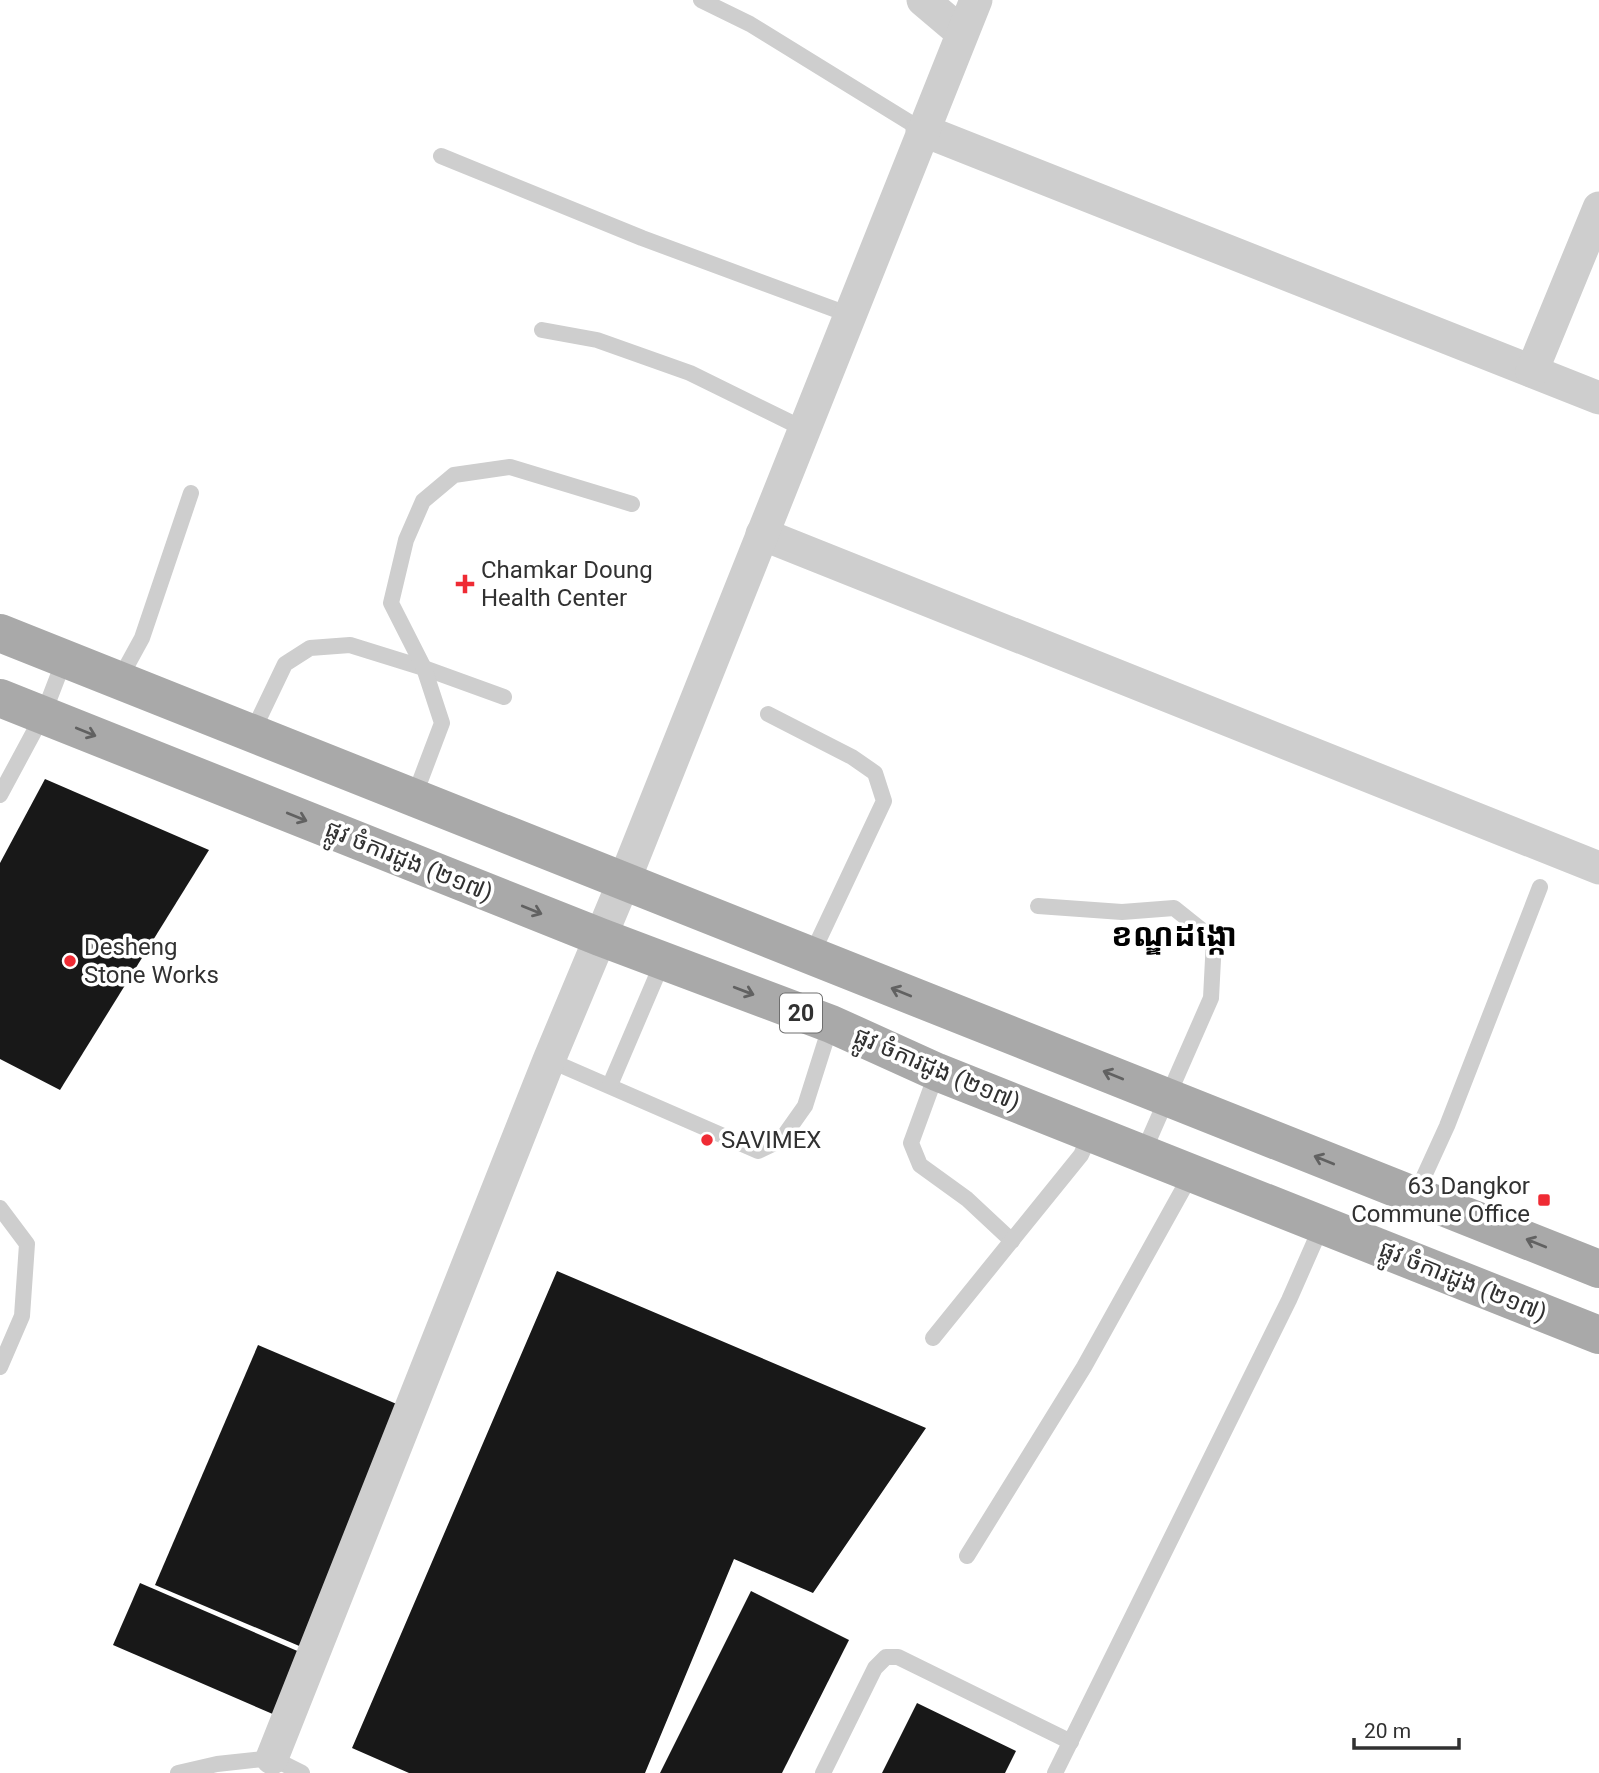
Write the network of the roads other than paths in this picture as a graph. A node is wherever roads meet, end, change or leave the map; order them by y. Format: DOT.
graph roads {
  1 [pos="701,0"];
  2 [pos="923,0"];
  3 [pos="976,0"];
  4 [pos="962,33"];
  5 [pos="922,130"];
  6 [pos="441,156"];
  7 [pos="1599,208"];
  8 [pos="850,315"];
  9 [pos="542,330"];
  10 [pos="1532,371"];
  11 [pos="1599,398"];
  12 [pos="804,429"];
  13 [pos="191,494"];
  14 [pos="632,503"];
  15 [pos="762,534"];
  16 [pos="0,633"];
  17 [pos="65,658"];
  18 [pos="424,668"];
  19 [pos="118,680"];
  20 [pos="503,697"];
  21 [pos="0,698"];
  22 [pos="768,714"];
  23 [pos="43,715"];
  24 [pos="252,733"];
  25 [pos="0,795"];
  26 [pos="414,797"];
  27 [pos="1599,868"];
  28 [pos="624,881"];
  29 [pos="1540,887"];
  30 [pos="1038,906"];
  31 [pos="600,937"];
  32 [pos="811,956"];
  33 [pos="663,961"];
  34 [pos="831,1024"];
  35 [pos="549,1060"];
  36 [pos="937,1072"];
  37 [pos="610,1086"];
  38 [pos="1168,1097"];
  39 [pos="1091,1133"];
  40 [pos="1143,1153"];
  41 [pos="1192,1173"];
  42 [pos="1415,1196"];
  43 [pos="0,1208"];
  44 [pos="1322,1225"];
  45 [pos="1012,1241"];
  46 [pos="1599,1269"];
  47 [pos="1599,1335"];
  48 [pos="933,1338"];
  49 [pos="0,1367"];
  50 [pos="967,1556"];
  51 [pos="1070,1742"];
  52 [pos="272,1758"];
  53 [pos="178,1773"];
  54 [pos="302,1773"];
  55 [pos="823,1773"];
  56 [pos="1055,1773"];
  1 -- 5 [label="lane"];
  2 -- 4 [label="street"];
  3 -- 4 [label="street"];
  4 -- 5 [label="street"];
  5 -- 8 [label="street"];
  5 -- 10 [label="street"];
  6 -- 8 [label="lane"];
  7 -- 10 [label="street"];
  8 -- 12 [label="street"];
  9 -- 12 [label="lane"];
  10 -- 11 [label="street"];
  12 -- 15 [label="street"];
  13 -- 19 [label="lane"];
  14 -- 18 [label="lane"];
  15 -- 27 [label="street"];
  15 -- 28 [label="street"];
  16 -- 17 [label="main road, 20"];
  17 -- 19 [label="main road, 20"];
  17 -- 23 [label="lane"];
  18 -- 20 [label="lane"];
  18 -- 24 [label="lane"];
  18 -- 26 [label="lane"];
  19 -- 24 [label="main road, 20"];
  21 -- 23 [label="main road, ផ្លូវ ចំការដូង (២១៧) / 20"];
  22 -- 32 [label="lane"];
  23 -- 25 [label="lane"];
  23 -- 31 [label="main road, ផ្លូវ ចំការដូង (២១៧) / 20, one-way"];
  24 -- 26 [label="main road, 20"];
  26 -- 28 [label="main road, 20"];
  28 -- 31 [label="street"];
  28 -- 32 [label="main road, 20"];
  29 -- 42 [label="lane"];
  30 -- 38 [label="lane"];
  31 -- 33 [label="main road, ផ្លូវ ចំការដូង (២១៧) / 20"];
  31 -- 35 [label="street"];
  38 -- 32 [label="main road, 20, one-way"];
  33 -- 34 [label="main road, ផ្លូវ ចំការដូង (២១៧) / 20, one-way"];
  33 -- 37 [label="lane"];
  34 -- 36 [label="main road, ផ្លូវ ចំការដូង (២១៧) / 20"];
  34 -- 37 [label="lane"];
  35 -- 37 [label="lane"];
  35 -- 52 [label="street"];
  36 -- 39 [label="main road, ផ្លូវ ចំការដូង (២១៧) / 20"];
  36 -- 45 [label="lane"];
  38 -- 40 [label="lane"];
  42 -- 38 [label="main road, 20, one-way"];
  39 -- 40 [label="main road, ផ្លូវ ចំការដូង (២១៧) / 20"];
  39 -- 45 [label="lane"];
  40 -- 41 [label="main road, ផ្លូវ ចំការដូង (២១៧) / 20"];
  41 -- 44 [label="main road, ផ្លូវ ចំការដូង (២១៧) / 20"];
  41 -- 50 [label="lane"];
  46 -- 42 [label="main road, 20, one-way"];
  43 -- 49 [label="lane"];
  44 -- 47 [label="main road, ផ្លូវ ចំការដូង (២១៧) / 20"];
  44 -- 51 [label="lane"];
  45 -- 48 [label="lane"];
  51 -- 55 [label="lane"];
  51 -- 56 [label="lane"];
  52 -- 53 [label="lane"];
  52 -- 54 [label="lane"];
}
